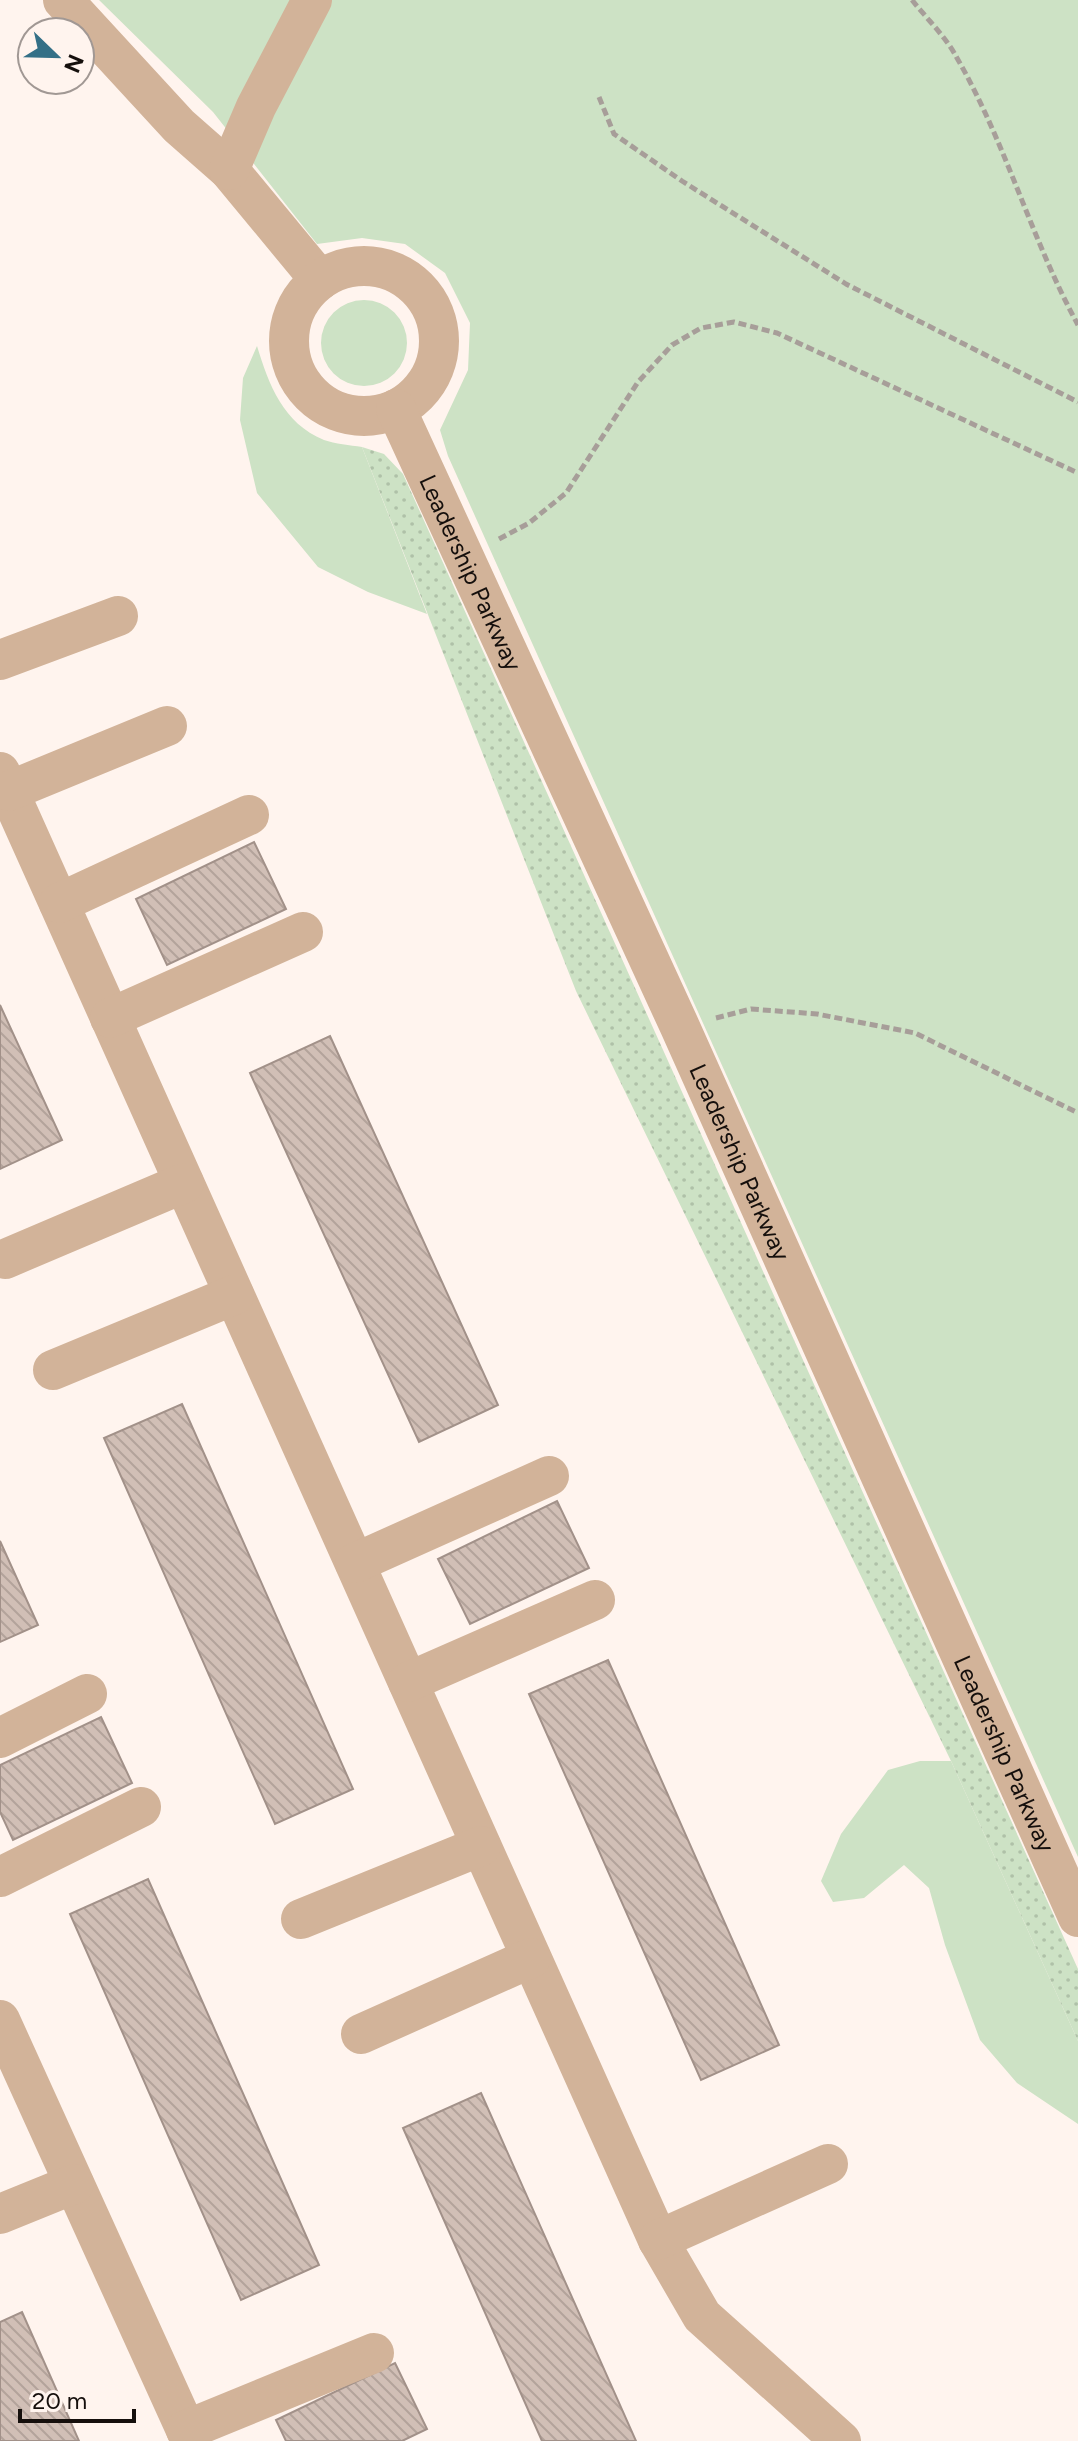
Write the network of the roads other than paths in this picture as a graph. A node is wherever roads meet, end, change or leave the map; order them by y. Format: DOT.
graph roads {
  1 [pos="63,0"];
  2 [pos="312,0"];
  3 [pos="229,170"];
  4 [pos="320,280"];
  5 [pos="396,409"];
  6 [pos="118,616"];
  7 [pos="0,660"];
  8 [pos="167,726"];
  9 [pos="4,782"];
  10 [pos="249,815"];
  11 [pos="59,903"];
  12 [pos="303,932"];
  13 [pos="110,1018"];
  14 [pos="184,1183"];
  15 [pos="5,1259"];
  16 [pos="234,1295"];
  17 [pos="53,1370"];
  18 [pos="549,1476"];
  19 [pos="355,1563"];
  20 [pos="595,1600"];
  21 [pos="408,1682"];
  22 [pos="87,1694"];
  23 [pos="0,1738"];
  24 [pos="141,1807"];
  25 [pos="481,1846"];
  26 [pos="0,1877"];
  27 [pos="1078,1917"];
  28 [pos="301,1919"];
  29 [pos="531,1958"];
  30 [pos="0,2020"];
  31 [pos="361,2034"];
  32 [pos="13,2084"];
  33 [pos="828,2164"];
  34 [pos="74,2184"];
  35 [pos="0,2214"];
  36 [pos="658,2240"];
  37 [pos="374,2353"];
  38 [pos="189,2436"];
  39 [pos="841,2441"];
  1 -- 3 [label="street"];
  2 -- 3 [label="street"];
  3 -- 4 [label="street"];
  4 -- 5 [label="street"];
  4 -- 5 [label="street"];
  5 -- 27 [label="street, Leadership Parkway"];
  6 -- 7 [label="street"];
  8 -- 9 [label="street"];
  9 -- 11 [label="street"];
  10 -- 11 [label="street"];
  11 -- 13 [label="street"];
  12 -- 13 [label="street"];
  13 -- 14 [label="street"];
  14 -- 15 [label="street"];
  14 -- 16 [label="street"];
  16 -- 17 [label="street"];
  16 -- 19 [label="street"];
  18 -- 19 [label="street"];
  19 -- 21 [label="street"];
  20 -- 21 [label="street"];
  21 -- 25 [label="street"];
  22 -- 23 [label="street"];
  24 -- 26 [label="street"];
  25 -- 28 [label="street"];
  25 -- 29 [label="street"];
  29 -- 31 [label="street"];
  29 -- 36 [label="street"];
  30 -- 32 [label="street"];
  32 -- 34 [label="street"];
  33 -- 36 [label="street"];
  34 -- 35 [label="street"];
  34 -- 38 [label="street"];
  36 -- 39 [label="street"];
  37 -- 38 [label="street"];
}
